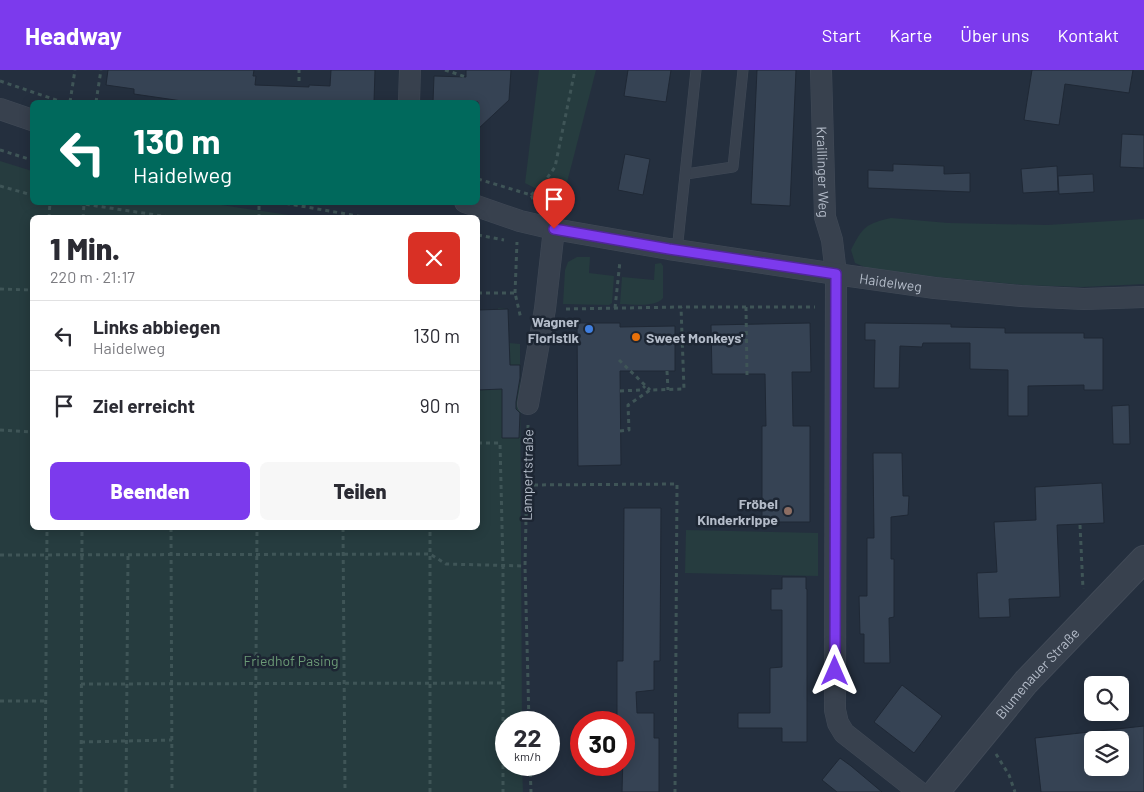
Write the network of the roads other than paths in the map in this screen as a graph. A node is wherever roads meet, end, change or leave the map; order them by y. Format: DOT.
graph roads {
  1 [pos="410,70"];
  2 [pos="696,70"];
  3 [pos="743,70"];
  4 [pos="821,70"];
  5 [pos="409,100"];
  6 [pos="0,109"];
  7 [pos="30,119"];
  8 [pos="686,174"];
  9 [pos="474,205"];
  10 [pos="554,229"];
  11 [pos="678,251"];
  12 [pos="836,274"];
  13 [pos="1144,296"];
  14 [pos="528,404"];
  15 [pos="1144,559"];
  16 [pos="919,792"];
  17 [pos="936,792"];
  1 -- 5 [label="street"];
  2 -- 8 [label="lane"];
  3 -- 8 [label="lane"];
  4 -- 12 [label="street, Kraillinger Weg"];
  6 -- 7 [label="street"];
  8 -- 11 [label="lane"];
  9 -- 10 [label="street, Haidelweg"];
  10 -- 11 [label="street, Haidelweg"];
  10 -- 14 [label="street"];
  11 -- 12 [label="street, Haidelweg"];
  12 -- 13 [label="street, Haidelweg"];
  12 -- 16 [label="street, Kraillinger Weg"];
  15 -- 17 [label="street, Blumenauer Straße"];
}
